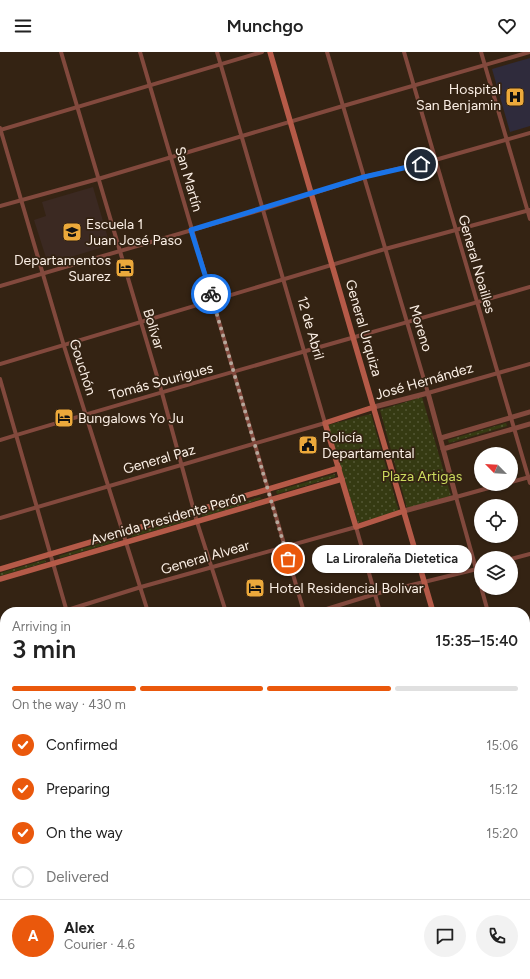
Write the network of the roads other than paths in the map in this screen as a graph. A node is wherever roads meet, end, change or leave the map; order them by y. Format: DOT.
graph roads {
  1 [pos="61,52"];
  2 [pos="140,52"];
  3 [pos="217,52"];
  4 [pos="262,52"];
  5 [pos="270,52"];
  6 [pos="327,52"];
  7 [pos="404,52"];
  8 [pos="481,52"];
  9 [pos="530,52"];
  10 [pos="221,64"];
  11 [pos="485,66"];
  12 [pos="150,85"];
  13 [pos="414,87"];
  14 [pos="343,106"];
  15 [pos="77,107"];
  16 [pos="291,122"];
  17 [pos="0,129"];
  18 [pos="530,133"];
  19 [pos="242,137"];
  20 [pos="507,140"];
  21 [pos="171,158"];
  22 [pos="435,160"];
  23 [pos="364,177"];
  24 [pos="98,179"];
  25 [pos="312,194"];
  26 [pos="21,199"];
  27 [pos="0,206"];
  28 [pos="264,209"];
  29 [pos="529,210"];
  30 [pos="530,219"];
  31 [pos="191,230"];
  32 [pos="456,230"];
  33 [pos="385,249"];
  34 [pos="119,251"];
  35 [pos="333,266"];
  36 [pos="43,273"];
  37 [pos="284,279"];
  38 [pos="0,286"];
  39 [pos="530,286"];
  40 [pos="213,300"];
  41 [pos="477,302"];
  42 [pos="140,322"];
  43 [pos="406,322"];
  44 [pos="354,337"];
  45 [pos="64,346"];
  46 [pos="306,352"];
  47 [pos="0,364"];
  48 [pos="530,364"];
  49 [pos="233,373"];
  50 [pos="498,373"];
  51 [pos="0,379"];
  52 [pos="162,393"];
  53 [pos="428,393"];
  54 [pos="374,407"];
  55 [pos="530,412"];
  56 [pos="86,413"];
  57 [pos="511,418"];
  58 [pos="325,423"];
  59 [pos="530,424"];
  60 [pos="514,429"];
  61 [pos="16,435"];
  62 [pos="441,438"];
  63 [pos="0,440"];
  64 [pos="253,444"];
  65 [pos="443,449"];
  66 [pos="181,465"];
  67 [pos="339,468"];
  68 [pos="529,477"];
  69 [pos="342,479"];
  70 [pos="518,480"];
  71 [pos="530,483"];
  72 [pos="109,485"];
  73 [pos="267,490"];
  74 [pos="478,491"];
  75 [pos="456,497"];
  76 [pos="270,501"];
  77 [pos="37,507"];
  78 [pos="404,511"];
  79 [pos="194,512"];
  80 [pos="0,518"];
  81 [pos="197,522"];
  82 [pos="356,527"];
  83 [pos="122,532"];
  84 [pos="126,542"];
  85 [pos="284,546"];
  86 [pos="51,554"];
  87 [pos="530,554"];
  88 [pos="518,557"];
  89 [pos="474,563"];
  90 [pos="54,564"];
  91 [pos="213,568"];
  92 [pos="0,569"];
  93 [pos="474,570"];
  94 [pos="0,579"];
  95 [pos="424,582"];
  96 [pos="141,586"];
  97 [pos="375,594"];
  98 [pos="483,595"];
  99 [pos="66,607"];
  100 [pos="79,607"];
  101 [pos="147,607"];
  102 [pos="225,607"];
  103 [pos="302,607"];
  104 [pos="333,607"];
  105 [pos="379,607"];
  106 [pos="432,607"];
  107 [pos="487,607"];
  1 -- 15 [label="street, Bolívar"];
  2 -- 12 [label="street, San Martín"];
  3 -- 10 [label="street, 12 de Abril"];
  4 -- 10 [label="street"];
  5 -- 16 [label="main road, General Urquiza"];
  6 -- 14 [label="street, Moreno"];
  7 -- 13 [label="street, General Noailles"];
  8 -- 11 [label="street"];
  9 -- 11 [label="street"];
  10 -- 12 [label="street"];
  10 -- 19 [label="street, 12 de Abril"];
  11 -- 13 [label="street"];
  11 -- 20 [label="street"];
  12 -- 15 [label="street"];
  12 -- 21 [label="street, San Martín"];
  13 -- 14 [label="street"];
  13 -- 22 [label="street, General Noailles"];
  14 -- 16 [label="street"];
  14 -- 23 [label="street, Moreno"];
  15 -- 17 [label="street"];
  15 -- 24 [label="street, Bolívar"];
  16 -- 19 [label="street"];
  16 -- 25 [label="main road, General Urquiza"];
  17 -- 26 [label="street, Gouchón"];
  18 -- 20 [label="street"];
  19 -- 21 [label="street"];
  19 -- 28 [label="street, 12 de Abril"];
  20 -- 22 [label="street"];
  20 -- 29 [label="street"];
  21 -- 24 [label="street"];
  21 -- 31 [label="street, San Martín"];
  22 -- 23 [label="street"];
  22 -- 32 [label="street, General Noailles"];
  23 -- 25 [label="street"];
  23 -- 33 [label="street, Moreno"];
  24 -- 26 [label="street"];
  24 -- 34 [label="street, Bolívar"];
  25 -- 28 [label="street"];
  25 -- 35 [label="main road, General Urquiza"];
  26 -- 27 [label="street"];
  26 -- 36 [label="street, Gouchón"];
  28 -- 31 [label="street"];
  28 -- 37 [label="street, 12 de Abril"];
  29 -- 30 [label="street"];
  29 -- 32 [label="street"];
  31 -- 34 [label="street"];
  31 -- 40 [label="street, San Martín"];
  32 -- 33 [label="street"];
  32 -- 41 [label="street, General Noailles"];
  33 -- 35 [label="street"];
  33 -- 43 [label="street, Moreno"];
  34 -- 36 [label="street"];
  34 -- 42 [label="street, Bolívar"];
  35 -- 37 [label="street"];
  35 -- 44 [label="main road, General Urquiza"];
  36 -- 38 [label="street"];
  36 -- 45 [label="street, Gouchón"];
  37 -- 40 [label="street"];
  37 -- 46 [label="street, 12 de Abril"];
  39 -- 41 [label="street, Tomás Sourigues"];
  40 -- 42 [label="street"];
  40 -- 49 [label="street, San Martín"];
  41 -- 43 [label="street, Tomás Sourigues"];
  41 -- 50 [label="street, General Noailles"];
  42 -- 45 [label="street"];
  42 -- 52 [label="street, Bolívar"];
  43 -- 44 [label="street, Tomás Sourigues"];
  43 -- 53 [label="street, Moreno"];
  44 -- 46 [label="street, Tomás Sourigues"];
  44 -- 54 [label="main road, General Urquiza"];
  45 -- 47 [label="street"];
  45 -- 56 [label="street, Gouchón"];
  46 -- 49 [label="street, Tomás Sourigues"];
  46 -- 58 [label="street, 12 de Abril"];
  48 -- 50 [label="street, José Hernández"];
  49 -- 52 [label="street, Tomás Sourigues"];
  49 -- 64 [label="street, San Martín"];
  50 -- 53 [label="street, José Hernández"];
  50 -- 57 [label="street, General Noailles"];
  51 -- 61 [label="street"];
  52 -- 56 [label="street, Tomás Sourigues"];
  52 -- 66 [label="street, Bolívar"];
  53 -- 54 [label="street, José Hernández"];
  53 -- 62 [label="street, Moreno"];
  54 -- 58 [label="main road, José Hernández"];
  54 -- 78 [label="main road, General Urquiza"];
  55 -- 57 [label="street"];
  56 -- 61 [label="street, Tomás Sourigues"];
  56 -- 72 [label="street, Gouchón"];
  57 -- 60 [label="street, General Noailles"];
  57 -- 62 [label="street"];
  58 -- 64 [label="street, General Paz"];
  58 -- 67 [label="main road, 12 de Abril"];
  59 -- 60 [label="street"];
  60 -- 65 [label="street"];
  60 -- 68 [label="street, General Noailles"];
  61 -- 63 [label="street, Tomás Sourigues"];
  61 -- 77 [label="street"];
  62 -- 65 [label="street, Moreno"];
  64 -- 66 [label="street, General Paz"];
  64 -- 73 [label="street, San Martín"];
  65 -- 75 [label="street, Moreno"];
  66 -- 72 [label="street, General Paz"];
  66 -- 79 [label="street, Bolívar"];
  67 -- 69 [label="main road, 12 de Abril"];
  67 -- 73 [label="main road, Avenida Presidente Perón"];
  68 -- 70 [label="street"];
  68 -- 71 [label="street, General Noailles"];
  69 -- 76 [label="main road, Avenida Presidente Perón"];
  69 -- 82 [label="main road, 12 de Abril"];
  72 -- 77 [label="street, General Paz"];
  72 -- 83 [label="street, Gouchón"];
  73 -- 76 [label="street, San Martín"];
  73 -- 79 [label="main road, Avenida Presidente Perón"];
  74 -- 75 [label="street"];
  75 -- 78 [label="street"];
  75 -- 89 [label="street, Moreno"];
  76 -- 81 [label="main road, Avenida Presidente Perón"];
  76 -- 85 [label="street, San Martín"];
  77 -- 80 [label="street, General Paz"];
  77 -- 86 [label="street"];
  78 -- 82 [label="main road"];
  78 -- 95 [label="main road, General Urquiza"];
  79 -- 81 [label="street, Bolívar"];
  79 -- 83 [label="main road, Avenida Presidente Perón"];
  81 -- 84 [label="main road, Avenida Presidente Perón"];
  81 -- 91 [label="street, Bolívar"];
  82 -- 85 [label="street, General Alvear"];
  82 -- 97 [label="street, 12 de Abril"];
  83 -- 84 [label="street, Gouchón"];
  83 -- 86 [label="main road, Avenida Presidente Perón"];
  84 -- 90 [label="main road, Avenida Presidente Perón"];
  84 -- 96 [label="street, Gouchón"];
  85 -- 91 [label="street, General Alvear"];
  85 -- 103 [label="street, San Martín"];
  86 -- 90 [label="street"];
  86 -- 92 [label="main road, Avenida Presidente Perón"];
  87 -- 88 [label="street"];
  90 -- 94 [label="main road, Avenida Presidente Perón"];
  90 -- 99 [label="street"];
  91 -- 96 [label="street, General Alvear"];
  91 -- 102 [label="street, Bolívar"];
  93 -- 95 [label="street"];
  95 -- 97 [label="street"];
  95 -- 106 [label="main road, General Urquiza"];
  96 -- 100 [label="street, General Alvear"];
  96 -- 101 [label="street, Gouchón"];
  97 -- 104 [label="street"];
  97 -- 105 [label="street, 12 de Abril"];
  98 -- 107 [label="street, Moreno"];
}
